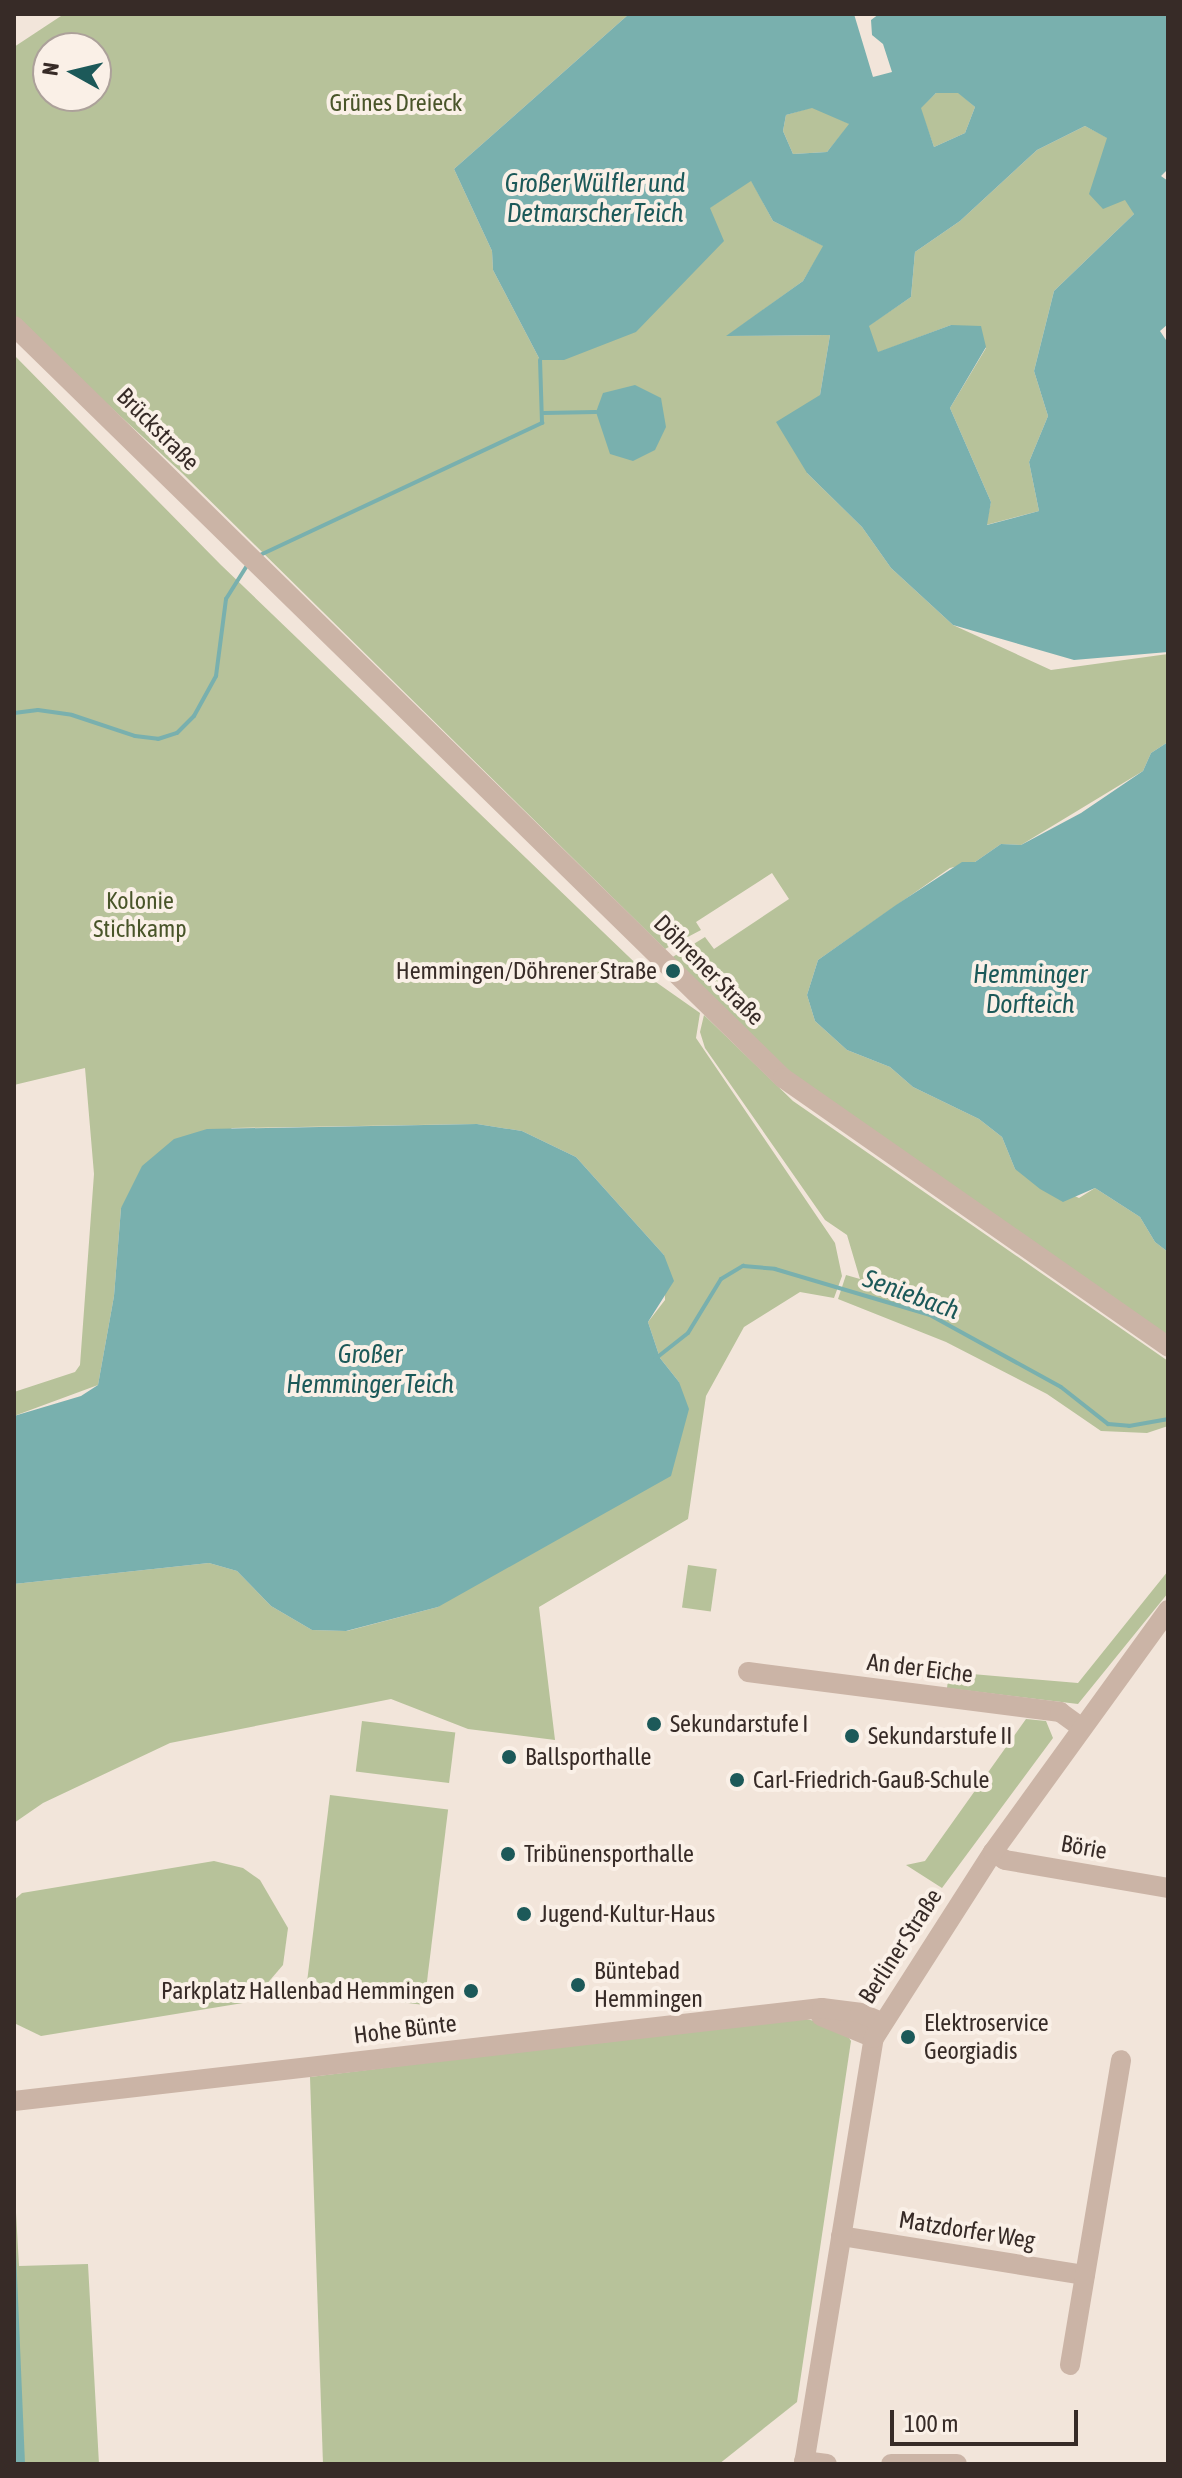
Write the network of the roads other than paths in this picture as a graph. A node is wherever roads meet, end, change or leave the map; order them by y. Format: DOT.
graph roads {
  1 [pos="14,326"];
  2 [pos="264,570"];
  3 [pos="1168,1347"];
  4 [pos="1168,1610"];
  5 [pos="748,1672"];
  6 [pos="1081,1727"];
  7 [pos="993,1852"];
  8 [pos="1168,1888"];
  9 [pos="878,2030"];
  10 [pos="1121,2060"];
  11 [pos="14,2101"];
  12 [pos="841,2236"];
  13 [pos="1085,2275"];
  14 [pos="1070,2365"];
  15 [pos="804,2463"];
  16 [pos="827,2464"];
  17 [pos="891,2464"];
  18 [pos="957,2464"];
  1 -- 2 [label="street, Brückstraße"];
  2 -- 3 [label="street, Döhrener Straße"];
  4 -- 6 [label="street, Berliner Straße"];
  5 -- 6 [label="street, An der Eiche"];
  6 -- 7 [label="street, Berliner Straße"];
  7 -- 8 [label="street, Börie"];
  7 -- 9 [label="street, Berliner Straße"];
  9 -- 11 [label="street, Hohe Bünte"];
  9 -- 12 [label="street, Berliner Straße"];
  10 -- 13 [label="street"];
  12 -- 13 [label="street, Matzdorfer Weg"];
  12 -- 15 [label="street, Berliner Straße"];
  13 -- 14 [label="street"];
  15 -- 16 [label="street"];
  17 -- 18 [label="street"];
}
